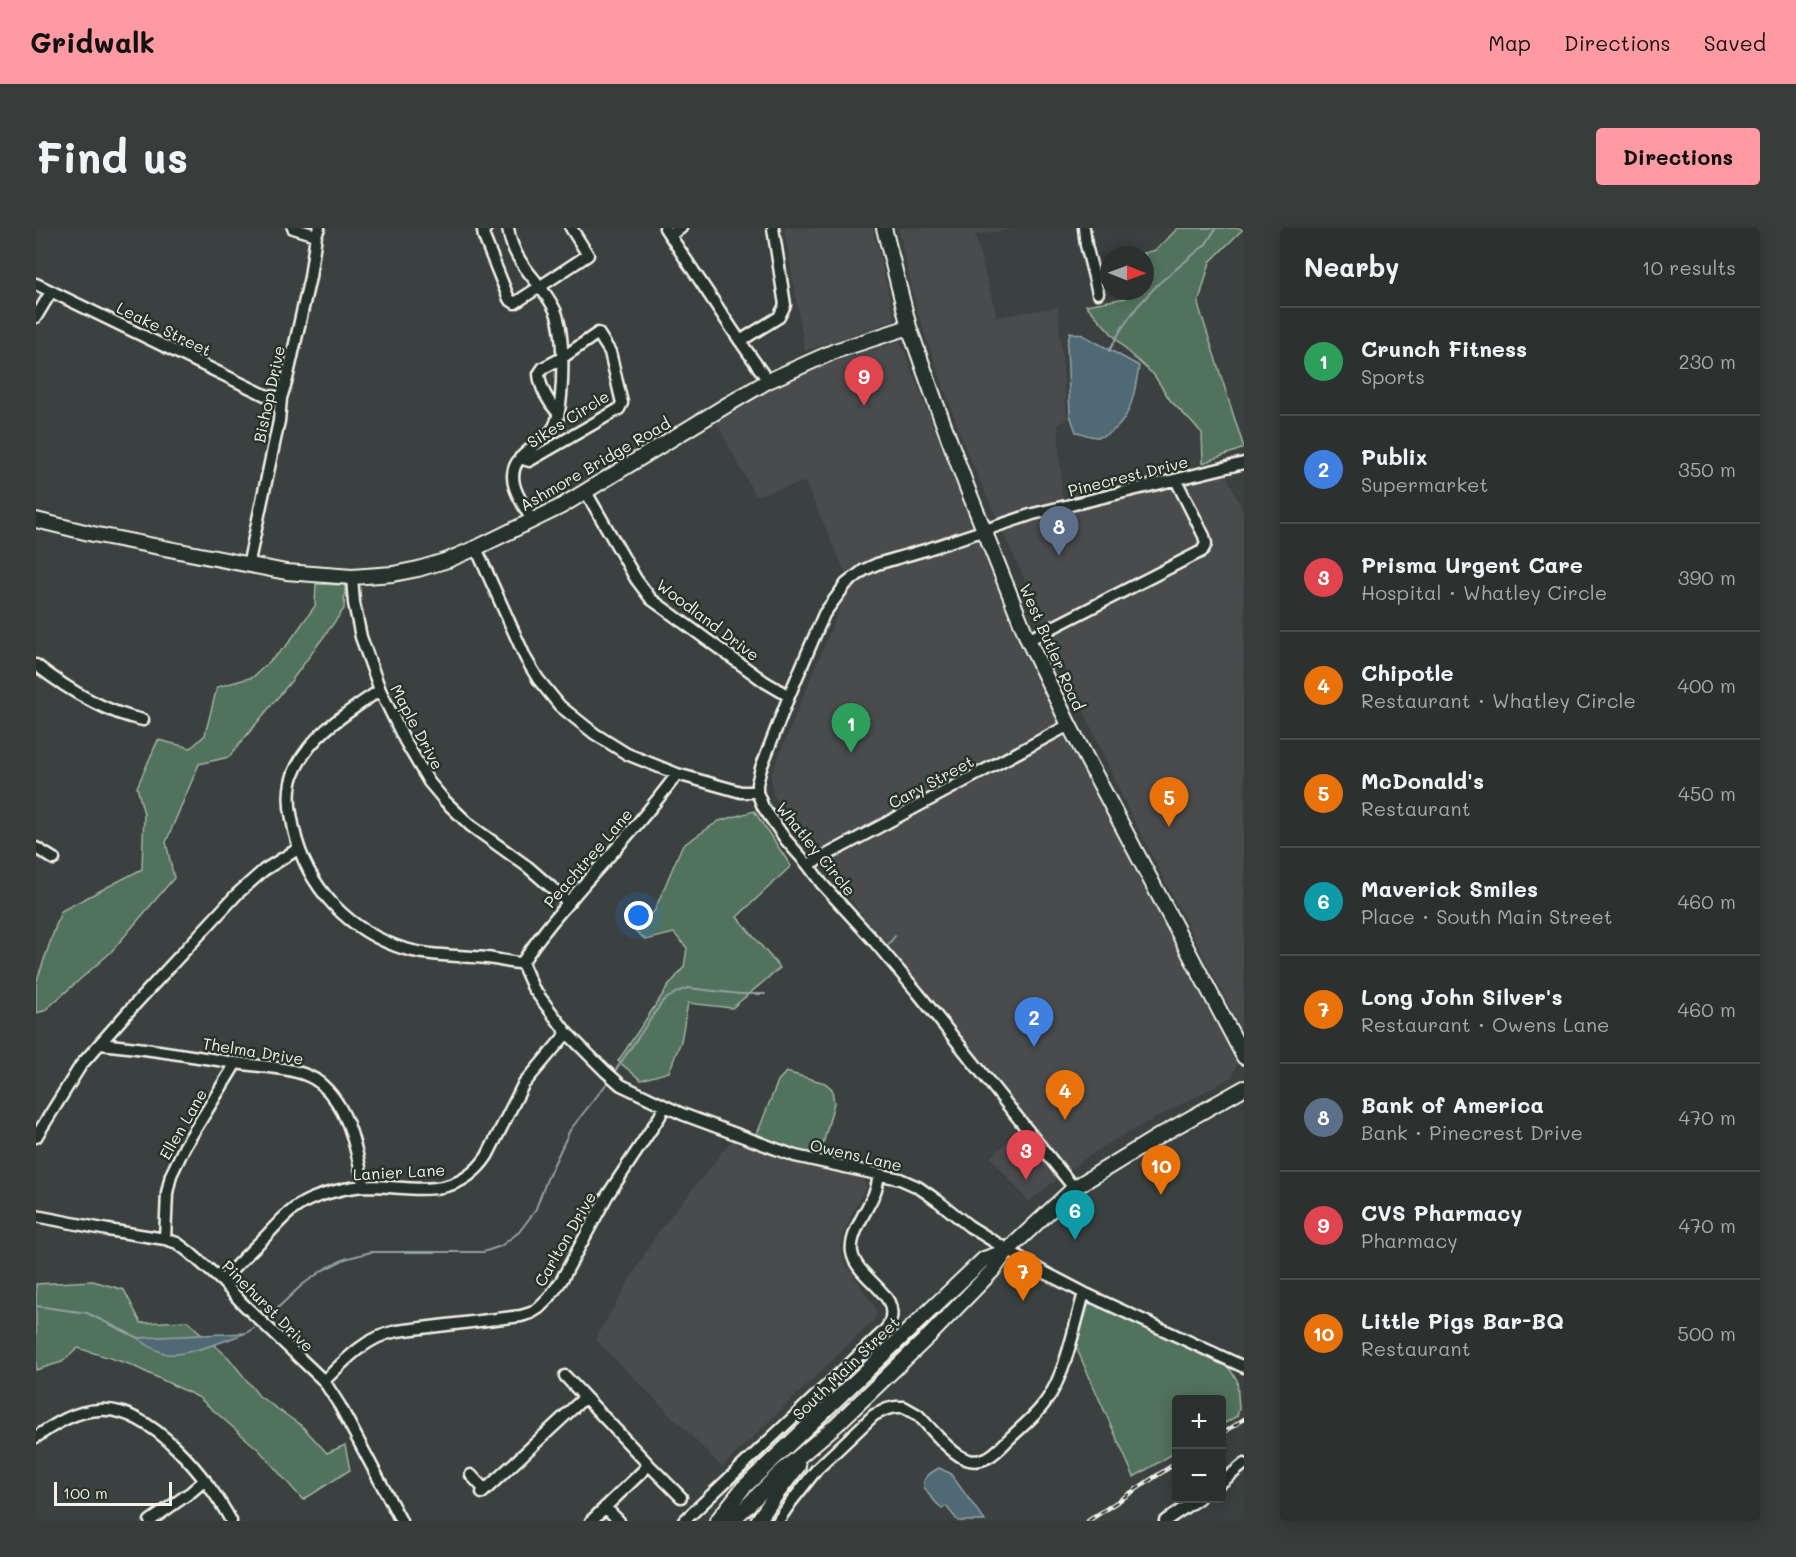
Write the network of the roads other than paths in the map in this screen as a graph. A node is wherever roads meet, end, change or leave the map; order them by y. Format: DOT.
graph roads {
  1 [pos="292,228"];
  2 [pos="486,228"];
  3 [pos="508,228"];
  4 [pos="571,228"];
  5 [pos="681,228"];
  6 [pos="773,228"];
  7 [pos="884,228"];
  8 [pos="1084,228"];
  9 [pos="668,231"];
  10 [pos="317,232"];
  11 [pos="36,284"];
  12 [pos="540,287"];
  13 [pos="51,292"];
  14 [pos="1098,292"];
  15 [pos="36,317"];
  16 [pos="909,327"];
  17 [pos="740,341"];
  18 [pos="562,358"];
  19 [pos="768,381"];
  20 [pos="281,398"];
  21 [pos="558,413"];
  22 [pos="519,458"];
  23 [pos="1244,463"];
  24 [pos="1176,480"];
  25 [pos="586,492"];
  26 [pos="36,520"];
  27 [pos="532,520"];
  28 [pos="985,529"];
  29 [pos="476,548"];
  30 [pos="248,566"];
  31 [pos="352,577"];
  32 [pos="1028,639"];
  33 [pos="36,666"];
  34 [pos="380,690"];
  35 [pos="789,696"];
  36 [pos="143,720"];
  37 [pos="1069,725"];
  38 [pos="677,774"];
  39 [pos="757,792"];
  40 [pos="36,848"];
  41 [pos="298,849"];
  42 [pos="54,859"];
  43 [pos="808,865"];
  44 [pos="568,902"];
  45 [pos="522,963"];
  46 [pos="567,1033"];
  47 [pos="100,1044"];
  48 [pos="1244,1057"];
  49 [pos="236,1063"];
  50 [pos="1244,1088"];
  51 [pos="664,1106"];
  52 [pos="36,1137"];
  53 [pos="879,1174"];
  54 [pos="364,1186"];
  55 [pos="1074,1188"];
  56 [pos="36,1216"];
  57 [pos="165,1239"];
  58 [pos="1006,1251"];
  59 [pos="222,1281"];
  60 [pos="1084,1293"];
  61 [pos="1244,1367"];
  62 [pos="565,1376"];
  63 [pos="324,1381"];
  64 [pos="585,1397"];
  65 [pos="836,1425"];
  66 [pos="36,1437"];
  67 [pos="1244,1464"];
  68 [pos="649,1465"];
  69 [pos="471,1475"];
  70 [pos="1226,1478"];
  71 [pos="205,1480"];
  72 [pos="743,1488"];
  73 [pos="681,1497"];
  74 [pos="1192,1503"];
  75 [pos="605,1507"];
  76 [pos="150,1521"];
  77 [pos="231,1521"];
  78 [pos="401,1521"];
  79 [pos="591,1521"];
  80 [pos="619,1521"];
  81 [pos="684,1521"];
  82 [pos="706,1521"];
  83 [pos="717,1521"];
  84 [pos="732,1521"];
  85 [pos="758,1521"];
  86 [pos="778,1521"];
  87 [pos="1165,1521"];
  1 -- 10 [label="street"];
  2 -- 12 [label="street"];
  3 -- 12 [label="street"];
  4 -- 12 [label="street"];
  5 -- 9 [label="street"];
  6 -- 17 [label="street"];
  7 -- 16 [label="main road, West Butler Road"];
  8 -- 14 [label="street"];
  9 -- 17 [label="street"];
  10 -- 20 [label="street, Bishop Drive"];
  11 -- 13 [label="street, Leake Street"];
  12 -- 18 [label="street"];
  13 -- 15 [label="street"];
  13 -- 20 [label="street, Leake Street"];
  16 -- 19 [label="main road, Ashmore Bridge Road"];
  16 -- 28 [label="main road, West Butler Road"];
  17 -- 19 [label="street"];
  18 -- 21 [label="street"];
  18 -- 21 [label="street"];
  18 -- 22 [label="street, Sikes Circle"];
  19 -- 25 [label="main road, Ashmore Bridge Road"];
  20 -- 30 [label="street, Bishop Drive"];
  21 -- 22 [label="street"];
  22 -- 27 [label="street"];
  23 -- 24 [label="street, Pinecrest Drive"];
  24 -- 28 [label="street, Pinecrest Drive"];
  24 -- 32 [label="street"];
  25 -- 27 [label="main road, Ashmore Bridge Road"];
  25 -- 35 [label="street, Woodland Drive"];
  26 -- 30 [label="main road, Ashmore Bridge Road"];
  27 -- 29 [label="main road, Ashmore Bridge Road"];
  28 -- 32 [label="main road, West Butler Road"];
  28 -- 35 [label="street, Whatley Circle"];
  29 -- 31 [label="main road, Ashmore Bridge Road"];
  29 -- 38 [label="street"];
  30 -- 31 [label="main road, Ashmore Bridge Road"];
  31 -- 34 [label="street, Maple Drive"];
  32 -- 37 [label="main road, West Butler Road"];
  33 -- 36 [label="street"];
  34 -- 41 [label="street"];
  34 -- 44 [label="street, Maple Drive"];
  35 -- 39 [label="street, Whatley Circle"];
  37 -- 43 [label="street, Cary Street"];
  37 -- 48 [label="main road, West Butler Road"];
  38 -- 39 [label="street"];
  38 -- 44 [label="street, Peachtree Lane"];
  39 -- 43 [label="street, Whatley Circle"];
  40 -- 42 [label="street"];
  41 -- 45 [label="street"];
  41 -- 47 [label="street"];
  43 -- 55 [label="street, Whatley Circle"];
  44 -- 45 [label="street, Peachtree Lane"];
  45 -- 46 [label="street, Owens Lane"];
  46 -- 51 [label="street, Owens Lane"];
  46 -- 54 [label="street, Lanier Lane"];
  47 -- 49 [label="street, Thelma Drive"];
  47 -- 52 [label="street"];
  49 -- 54 [label="street, Thelma Drive"];
  49 -- 57 [label="street, Ellen Lane"];
  50 -- 55 [label="main road, South Main Street"];
  51 -- 53 [label="street, Owens Lane"];
  51 -- 63 [label="street, Carlton Drive"];
  53 -- 58 [label="street, Owens Lane"];
  53 -- 81 [label="street"];
  54 -- 59 [label="street, Lanier Lane"];
  55 -- 58 [label="main road, South Main Street"];
  56 -- 57 [label="street, Pinehurst Drive"];
  57 -- 59 [label="street, Pinehurst Drive"];
  58 -- 60 [label="street, Owens Lane"];
  58 -- 65 [label="main road, South Main Street"];
  58 -- 72 [label="main road, South Main Street"];
  59 -- 63 [label="street, Pinehurst Drive"];
  60 -- 61 [label="street, Owens Lane"];
  60 -- 86 [label="street"];
  62 -- 64 [label="street"];
  63 -- 78 [label="street, Pinehurst Drive"];
  64 -- 68 [label="street"];
  64 -- 69 [label="street"];
  65 -- 84 [label="main road, South Main Street"];
  65 -- 85 [label="main road"];
  66 -- 71 [label="street"];
  67 -- 70 [label="street"];
  68 -- 73 [label="street"];
  68 -- 75 [label="street"];
  71 -- 76 [label="street"];
  71 -- 77 [label="street"];
  72 -- 82 [label="main road"];
  72 -- 83 [label="main road, South Main Street"];
  74 -- 87 [label="street"];
  75 -- 79 [label="street"];
  75 -- 80 [label="street"];
}
